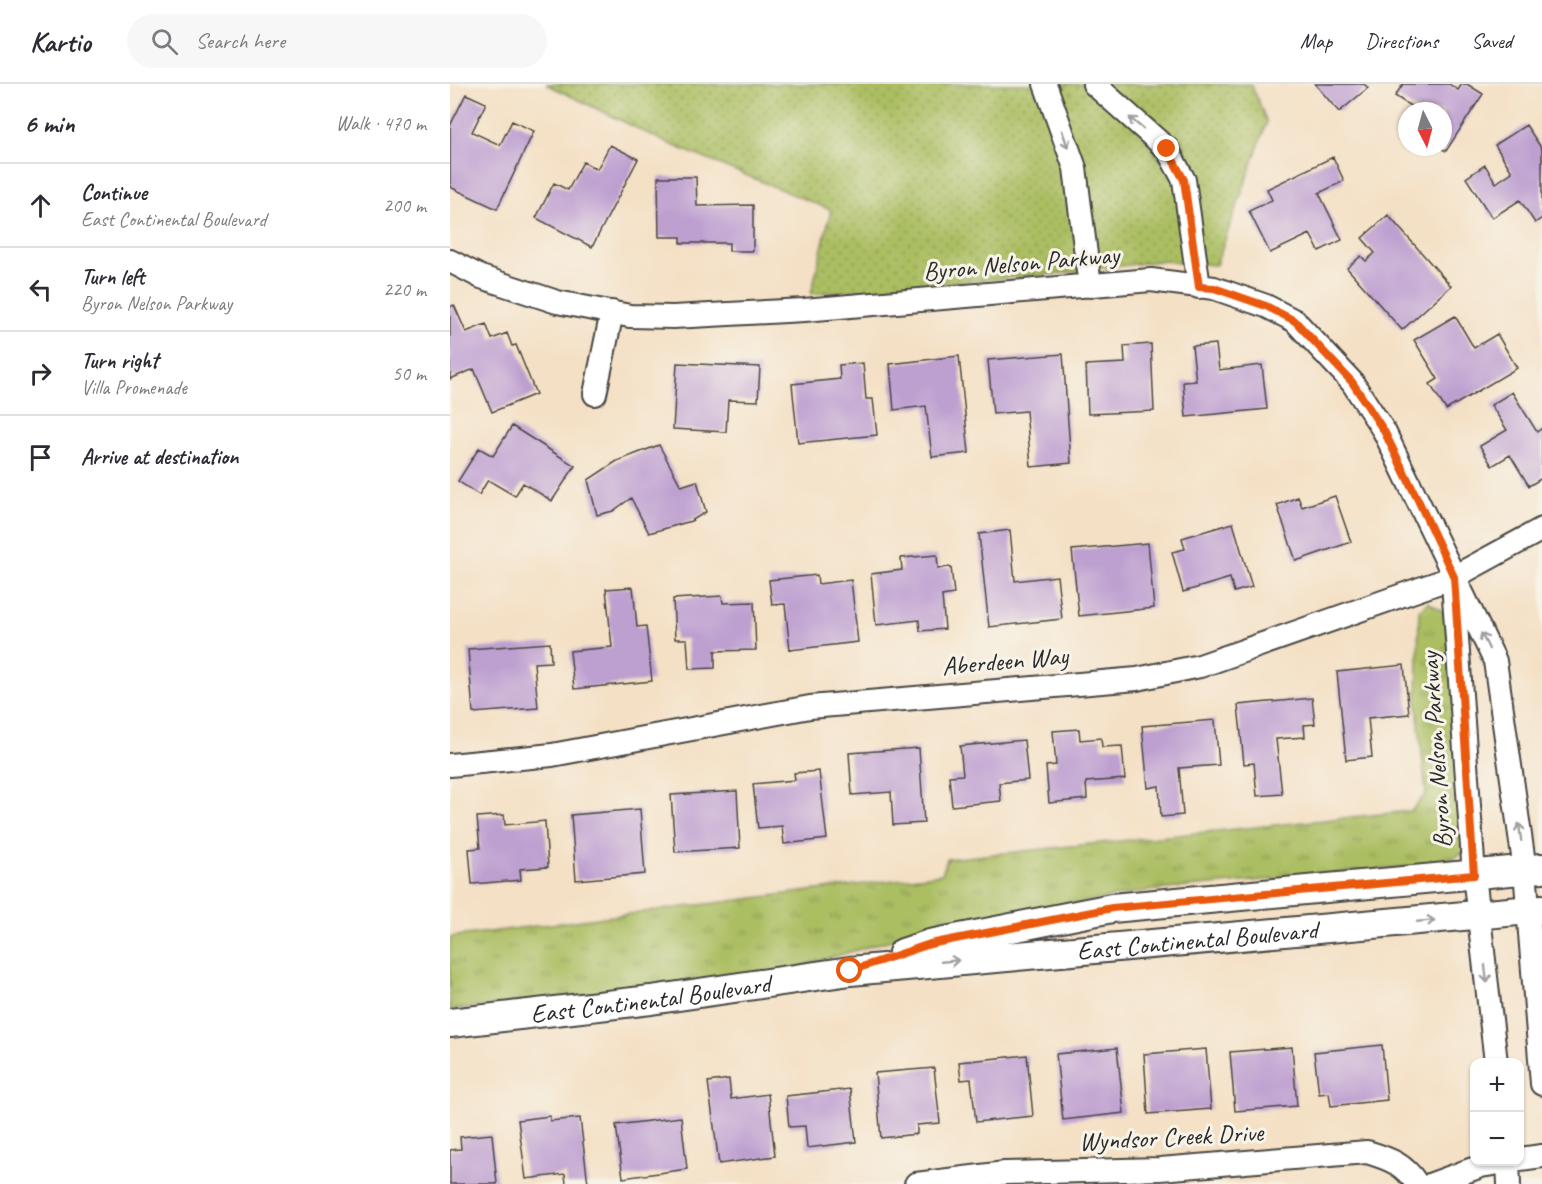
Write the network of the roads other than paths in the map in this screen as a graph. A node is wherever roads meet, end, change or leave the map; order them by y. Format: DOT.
graph roads {
  1 [pos="1045,84"];
  2 [pos="1094,84"];
  3 [pos="450,261"];
  4 [pos="1090,286"];
  5 [pos="1199,287"];
  6 [pos="612,312"];
  7 [pos="595,394"];
  8 [pos="1542,529"];
  9 [pos="1454,577"];
  10 [pos="450,765"];
  11 [pos="1534,869"];
  12 [pos="1474,875"];
  13 [pos="1536,910"];
  14 [pos="1479,916"];
  15 [pos="850,971"];
  16 [pos="450,1023"];
  17 [pos="1496,1058"];
  18 [pos="1542,1084"];
  19 [pos="1542,1156"];
  20 [pos="1524,1158"];
  21 [pos="1481,1166"];
  22 [pos="1507,1166"];
  23 [pos="1101,1177"];
  24 [pos="916,1184"];
  25 [pos="1417,1184"];
  26 [pos="1432,1184"];
  27 [pos="1509,1184"];
  1 -- 4 [label="street, one-way"];
  5 -- 2 [label="street, one-way"];
  3 -- 6 [label="street, Byron Nelson Parkway"];
  4 -- 5 [label="street, Byron Nelson Parkway"];
  4 -- 6 [label="street, Byron Nelson Parkway"];
  5 -- 9 [label="street, Byron Nelson Parkway"];
  6 -- 7 [label="street"];
  8 -- 9 [label="street, Aberdeen Way"];
  9 -- 10 [label="street, Aberdeen Way"];
  11 -- 9 [label="street, Byron Nelson Parkway, one-way"];
  9 -- 12 [label="street, Byron Nelson Parkway"];
  11 -- 12 [label="main road, East Continental Boulevard"];
  11 -- 13 [label="street, Byron Nelson Parkway"];
  12 -- 14 [label="street, Byron Nelson Parkway"];
  12 -- 15 [label="main road, East Continental Boulevard"];
  13 -- 14 [label="main road, East Continental Boulevard"];
  13 -- 18 [label="street, Byron Nelson Parkway"];
  15 -- 14 [label="main road, East Continental Boulevard, one-way"];
  14 -- 17 [label="street, Byron Nelson Parkway, one-way"];
  15 -- 16 [label="main road, East Continental Boulevard"];
  19 -- 20 [label="street"];
  21 -- 26 [label="street"];
  22 -- 27 [label="street"];
  23 -- 24 [label="street, Wyndsor Creek Drive"];
  23 -- 25 [label="street, Wyndsor Creek Drive"];
}
